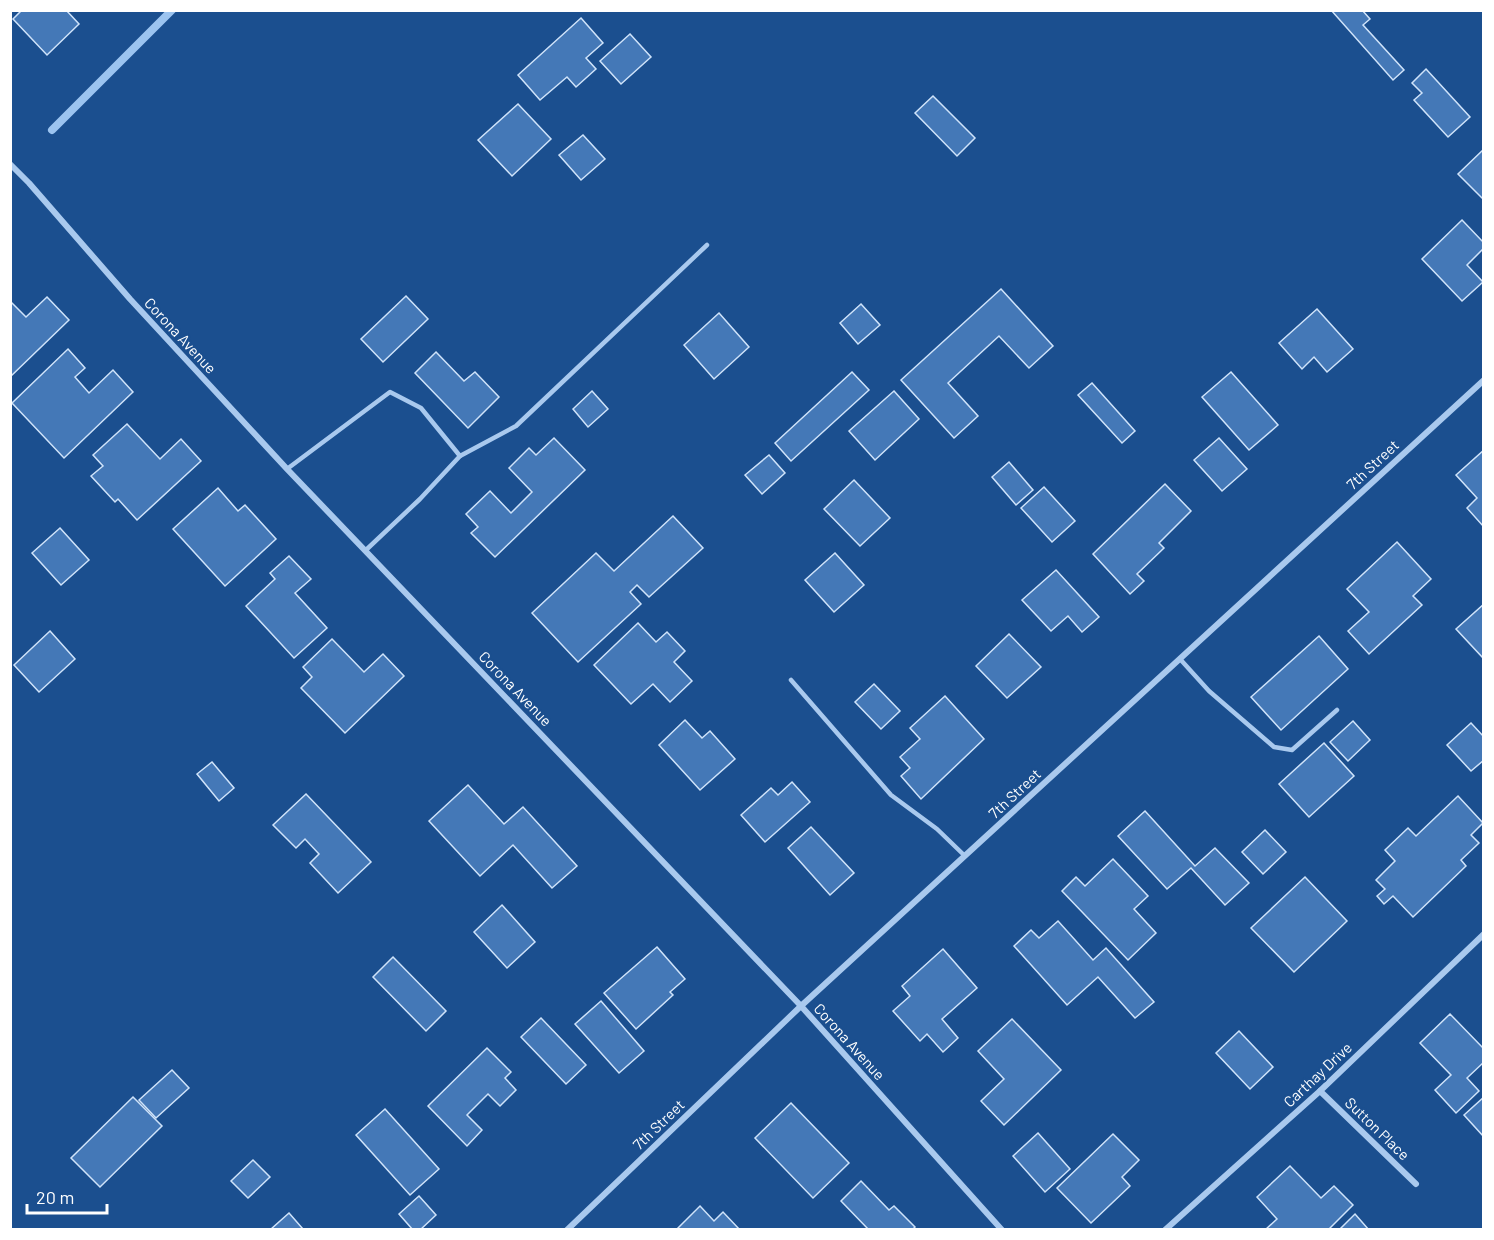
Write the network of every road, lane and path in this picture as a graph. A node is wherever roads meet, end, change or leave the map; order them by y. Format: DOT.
graph roads {
  1 [pos="10,164"];
  2 [pos="707,245"];
  3 [pos="1484,380"];
  4 [pos="460,456"];
  5 [pos="287,469"];
  6 [pos="366,550"];
  7 [pos="1180,659"];
  8 [pos="791,680"];
  9 [pos="1337,710"];
  10 [pos="965,856"];
  11 [pos="1484,934"];
  12 [pos="801,1006"];
  13 [pos="1320,1091"];
  14 [pos="1416,1184"];
  15 [pos="567,1230"];
  16 [pos="1002,1230"];
  17 [pos="1165,1230"];
  1 -- 5 [label="street, Corona Avenue"];
  2 -- 4 [label="lane"];
  3 -- 7 [label="street, 7th Street"];
  4 -- 5 [label="lane"];
  4 -- 6 [label="lane"];
  5 -- 6 [label="street, Corona Avenue"];
  6 -- 12 [label="street, Corona Avenue"];
  7 -- 9 [label="lane"];
  7 -- 10 [label="street, 7th Street"];
  8 -- 10 [label="lane"];
  10 -- 12 [label="street, 7th Street"];
  11 -- 13 [label="street, Carthay Drive"];
  12 -- 15 [label="street, 7th Street"];
  12 -- 16 [label="street, Corona Avenue"];
  13 -- 14 [label="street, Sutton Place"];
  13 -- 17 [label="street, Carthay Drive"];
}
